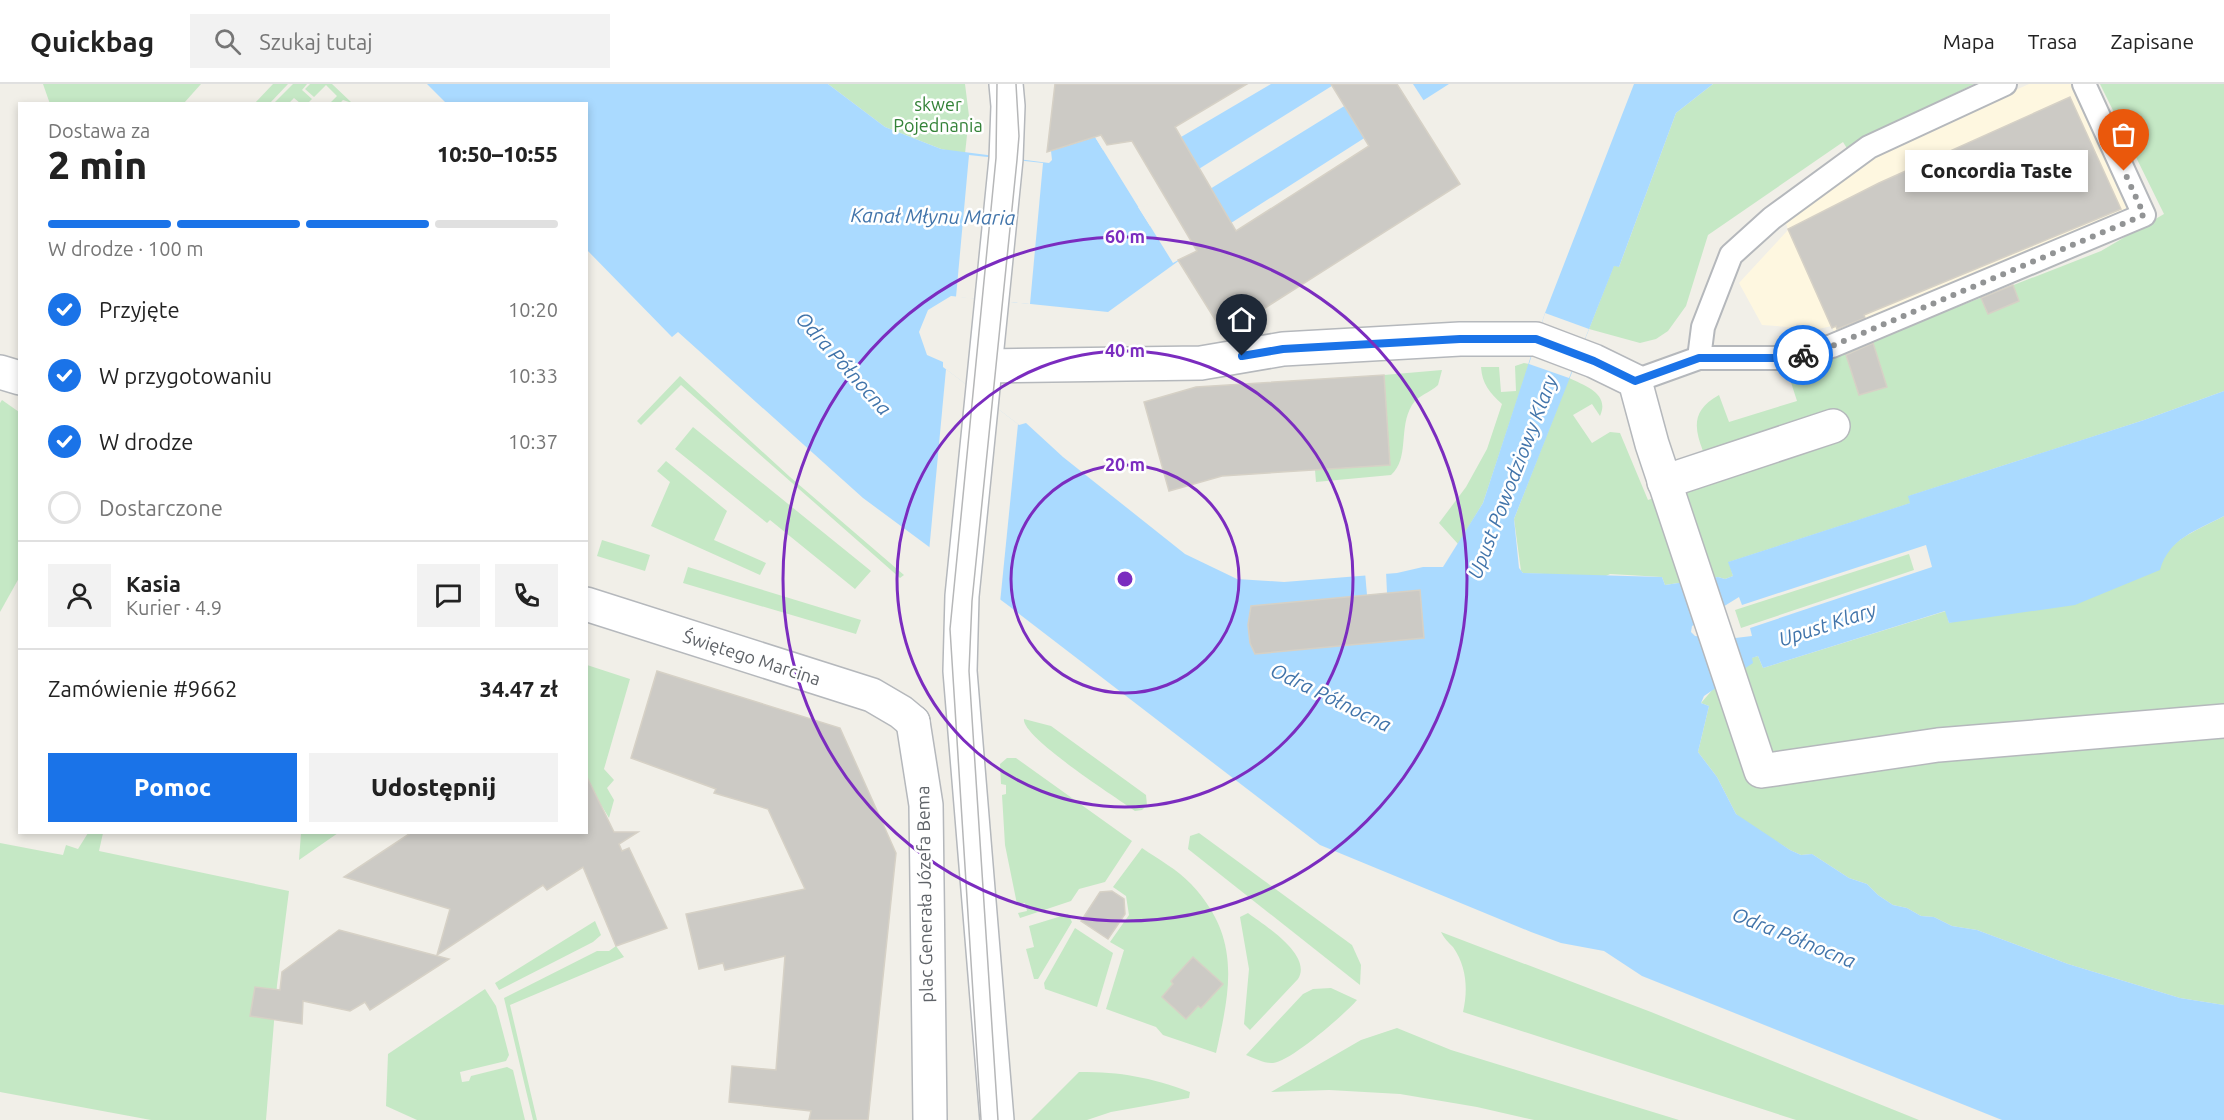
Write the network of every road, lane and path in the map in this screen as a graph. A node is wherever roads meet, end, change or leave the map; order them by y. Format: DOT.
graph roads {
  1 [pos="1006,84"];
  2 [pos="2005,84"];
  3 [pos="2084,84"];
  4 [pos="1699,358"];
  5 [pos="0,372"];
  6 [pos="18,377"];
  7 [pos="984,381"];
  8 [pos="1635,381"];
  9 [pos="1833,426"];
  10 [pos="1664,482"];
  11 [pos="588,605"];
  12 [pos="964,711"];
  13 [pos="2224,721"];
  14 [pos="912,722"];
  15 [pos="930,1120"];
  16 [pos="997,1120"];
  1 -- 7 [label="street"];
  2 -- 4 [label="lane"];
  3 -- 4 [label="lane"];
  4 -- 8 [label="lane"];
  5 -- 6 [label="street"];
  7 -- 8 [label="street"];
  7 -- 12 [label="street"];
  8 -- 10 [label="street"];
  9 -- 10 [label="street"];
  10 -- 13 [label="street"];
  11 -- 14 [label="street, Świętego Marcina"];
  12 -- 14 [label="street"];
  12 -- 16 [label="street"];
  14 -- 15 [label="street, plac Generała Józefa Bema"];
}
